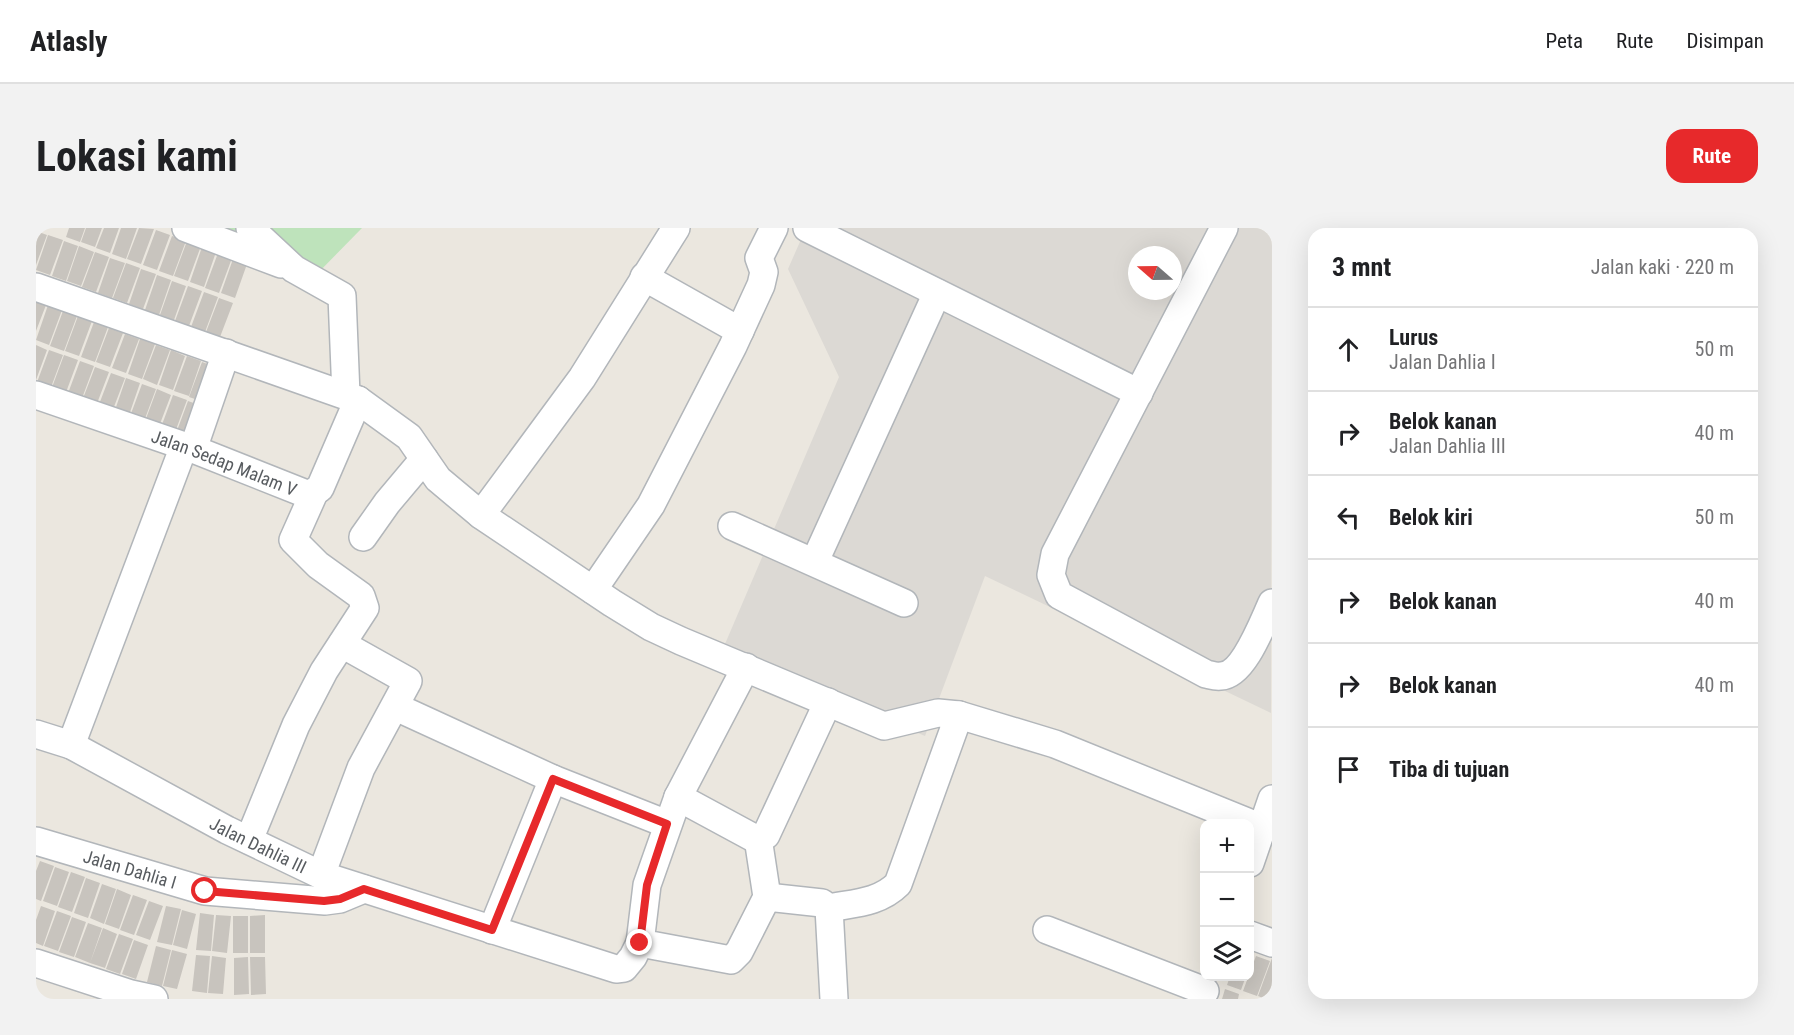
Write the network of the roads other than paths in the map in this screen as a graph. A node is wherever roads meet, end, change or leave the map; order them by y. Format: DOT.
graph roads {
  1 [pos="186,228"];
  2 [pos="250,228"];
  3 [pos="676,228"];
  4 [pos="774,228"];
  5 [pos="807,228"];
  6 [pos="1224,228"];
  7 [pos="294,269"];
  8 [pos="644,277"];
  9 [pos="36,286"];
  10 [pos="937,293"];
  11 [pos="740,331"];
  12 [pos="226,353"];
  13 [pos="1139,393"];
  14 [pos="36,395"];
  15 [pos="352,397"];
  16 [pos="188,448"];
  17 [pos="424,459"];
  18 [pos="314,494"];
  19 [pos="481,515"];
  20 [pos="732,526"];
  21 [pos="363,537"];
  22 [pos="815,561"];
  23 [pos="592,590"];
  24 [pos="904,603"];
  25 [pos="1272,603"];
  26 [pos="342,644"];
  27 [pos="746,668"];
  28 [pos="828,702"];
  29 [pos="396,707"];
  30 [pos="959,716"];
  31 [pos="39,744"];
  32 [pos="71,745"];
  33 [pos="553,779"];
  34 [pos="678,797"];
  35 [pos="1272,799"];
  36 [pos="667,824"];
  37 [pos="1262,828"];
  38 [pos="758,838"];
  39 [pos="249,840"];
  40 [pos="36,841"];
  41 [pos="1254,851"];
  42 [pos="321,875"];
  43 [pos="364,889"];
  44 [pos="767,897"];
  45 [pos="829,908"];
  46 [pos="492,930"];
  47 [pos="1047,930"];
  48 [pos="1254,936"];
  49 [pos="640,943"];
  50 [pos="1272,943"];
  51 [pos="36,963"];
  52 [pos="1206,989"];
  53 [pos="138,997"];
  54 [pos="834,999"];
  1 -- 7 [label="street"];
  2 -- 7 [label="street"];
  3 -- 8 [label="street"];
  4 -- 11 [label="street"];
  5 -- 10 [label="street"];
  6 -- 13 [label="street"];
  7 -- 15 [label="street"];
  8 -- 11 [label="street"];
  8 -- 19 [label="street"];
  9 -- 12 [label="street"];
  10 -- 13 [label="street"];
  10 -- 22 [label="street"];
  11 -- 23 [label="street"];
  12 -- 15 [label="street"];
  12 -- 16 [label="street"];
  13 -- 25 [label="street"];
  14 -- 16 [label="street, Jalan Sedap Malam V"];
  15 -- 17 [label="street"];
  15 -- 18 [label="street, Jalan Sedap Malam V"];
  16 -- 18 [label="street, Jalan Sedap Malam V"];
  16 -- 32 [label="street"];
  17 -- 19 [label="street"];
  17 -- 21 [label="street"];
  18 -- 26 [label="street"];
  19 -- 23 [label="street"];
  20 -- 22 [label="street"];
  22 -- 24 [label="street"];
  23 -- 27 [label="street"];
  26 -- 29 [label="street"];
  26 -- 39 [label="street"];
  27 -- 28 [label="street"];
  27 -- 34 [label="street"];
  28 -- 30 [label="street"];
  28 -- 38 [label="street"];
  29 -- 33 [label="street"];
  29 -- 42 [label="street"];
  30 -- 37 [label="street"];
  30 -- 45 [label="street"];
  31 -- 32 [label="street, Jalan Dahlia III"];
  32 -- 39 [label="street, Jalan Dahlia III"];
  33 -- 36 [label="street"];
  33 -- 46 [label="street"];
  34 -- 36 [label="street"];
  34 -- 38 [label="street"];
  35 -- 37 [label="street"];
  36 -- 49 [label="street"];
  37 -- 41 [label="street"];
  38 -- 44 [label="street"];
  39 -- 42 [label="street, Jalan Dahlia III"];
  40 -- 43 [label="street, Jalan Dahlia I"];
  42 -- 43 [label="street, Jalan Dahlia III"];
  43 -- 46 [label="street, Jalan Dahlia III"];
  44 -- 45 [label="street"];
  44 -- 49 [label="street"];
  45 -- 54 [label="street"];
  46 -- 49 [label="street, Jalan Dahlia III"];
  47 -- 52 [label="street"];
  48 -- 50 [label="street"];
  51 -- 53 [label="street"];
}
